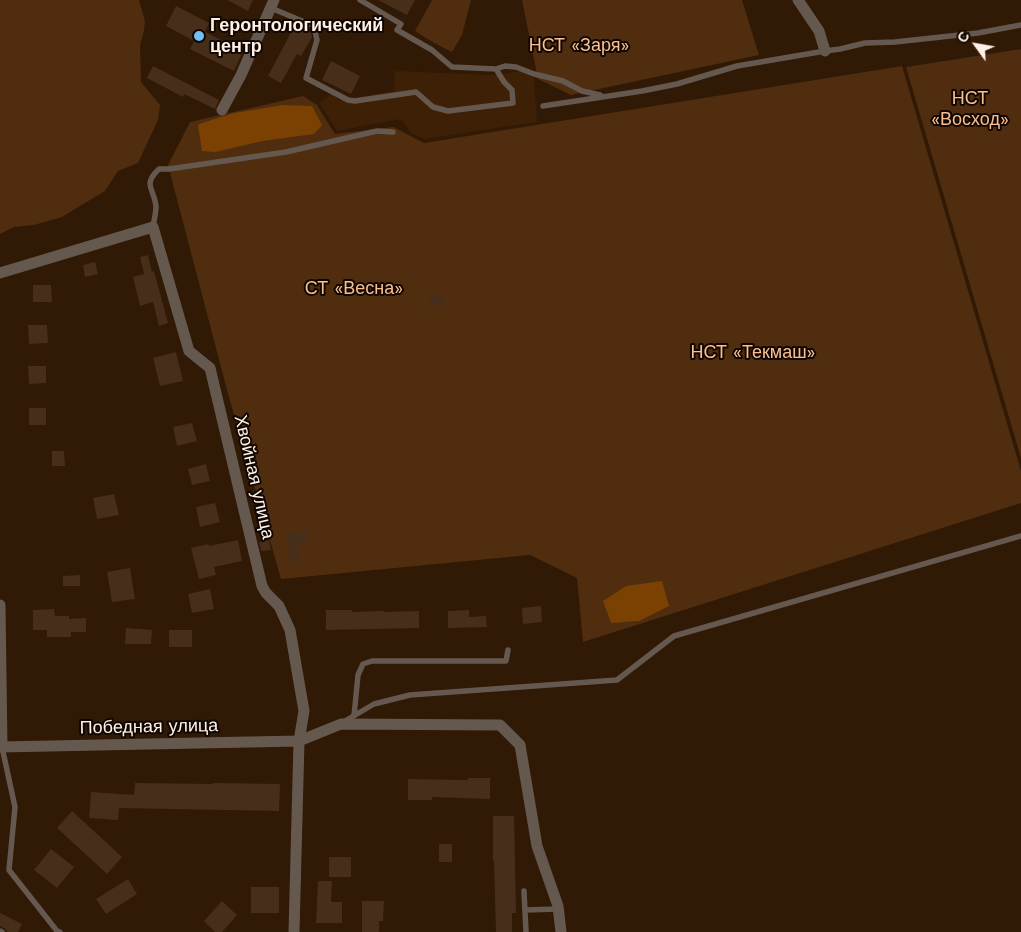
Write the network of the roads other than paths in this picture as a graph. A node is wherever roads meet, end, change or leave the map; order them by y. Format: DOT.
graph roads {
  1 [pos="360,0"];
  2 [pos="798,0"];
  3 [pos="273,4"];
  4 [pos="1021,25"];
  5 [pos="825,50"];
  6 [pos="496,69"];
  7 [pos="604,96"];
  8 [pos="543,106"];
  9 [pos="222,110"];
  10 [pos="393,132"];
  11 [pos="153,227"];
  12 [pos="0,273"];
  13 [pos="1021,536"];
  14 [pos="0,606"];
  15 [pos="508,650"];
  16 [pos="354,716"];
  17 [pos="341,724"];
  18 [pos="299,741"];
  19 [pos="1,747"];
  20 [pos="524,890"];
  21 [pos="558,909"];
  22 [pos="525,910"];
  23 [pos="60,932"];
  24 [pos="294,932"];
  25 [pos="526,932"];
  26 [pos="561,932"];
  1 -- 6 [label="lane"];
  2 -- 5 [label="street"];
  3 -- 6 [label="lane"];
  3 -- 9 [label="street"];
  4 -- 5 [label="lane"];
  5 -- 7 [label="lane"];
  6 -- 7 [label="lane"];
  7 -- 8 [label="lane"];
  10 -- 11 [label="lane"];
  11 -- 12 [label="street"];
  11 -- 18 [label="street, Хвойная улица"];
  13 -- 16 [label="lane"];
  14 -- 19 [label="street"];
  15 -- 16 [label="lane"];
  16 -- 17 [label="lane"];
  17 -- 18 [label="street"];
  17 -- 21 [label="street"];
  18 -- 19 [label="street, Победная улица"];
  18 -- 24 [label="street, Хвойная улица"];
  19 -- 23 [label="lane"];
  20 -- 22 [label="lane"];
  21 -- 22 [label="lane"];
  21 -- 26 [label="street"];
  22 -- 25 [label="lane"];
}
